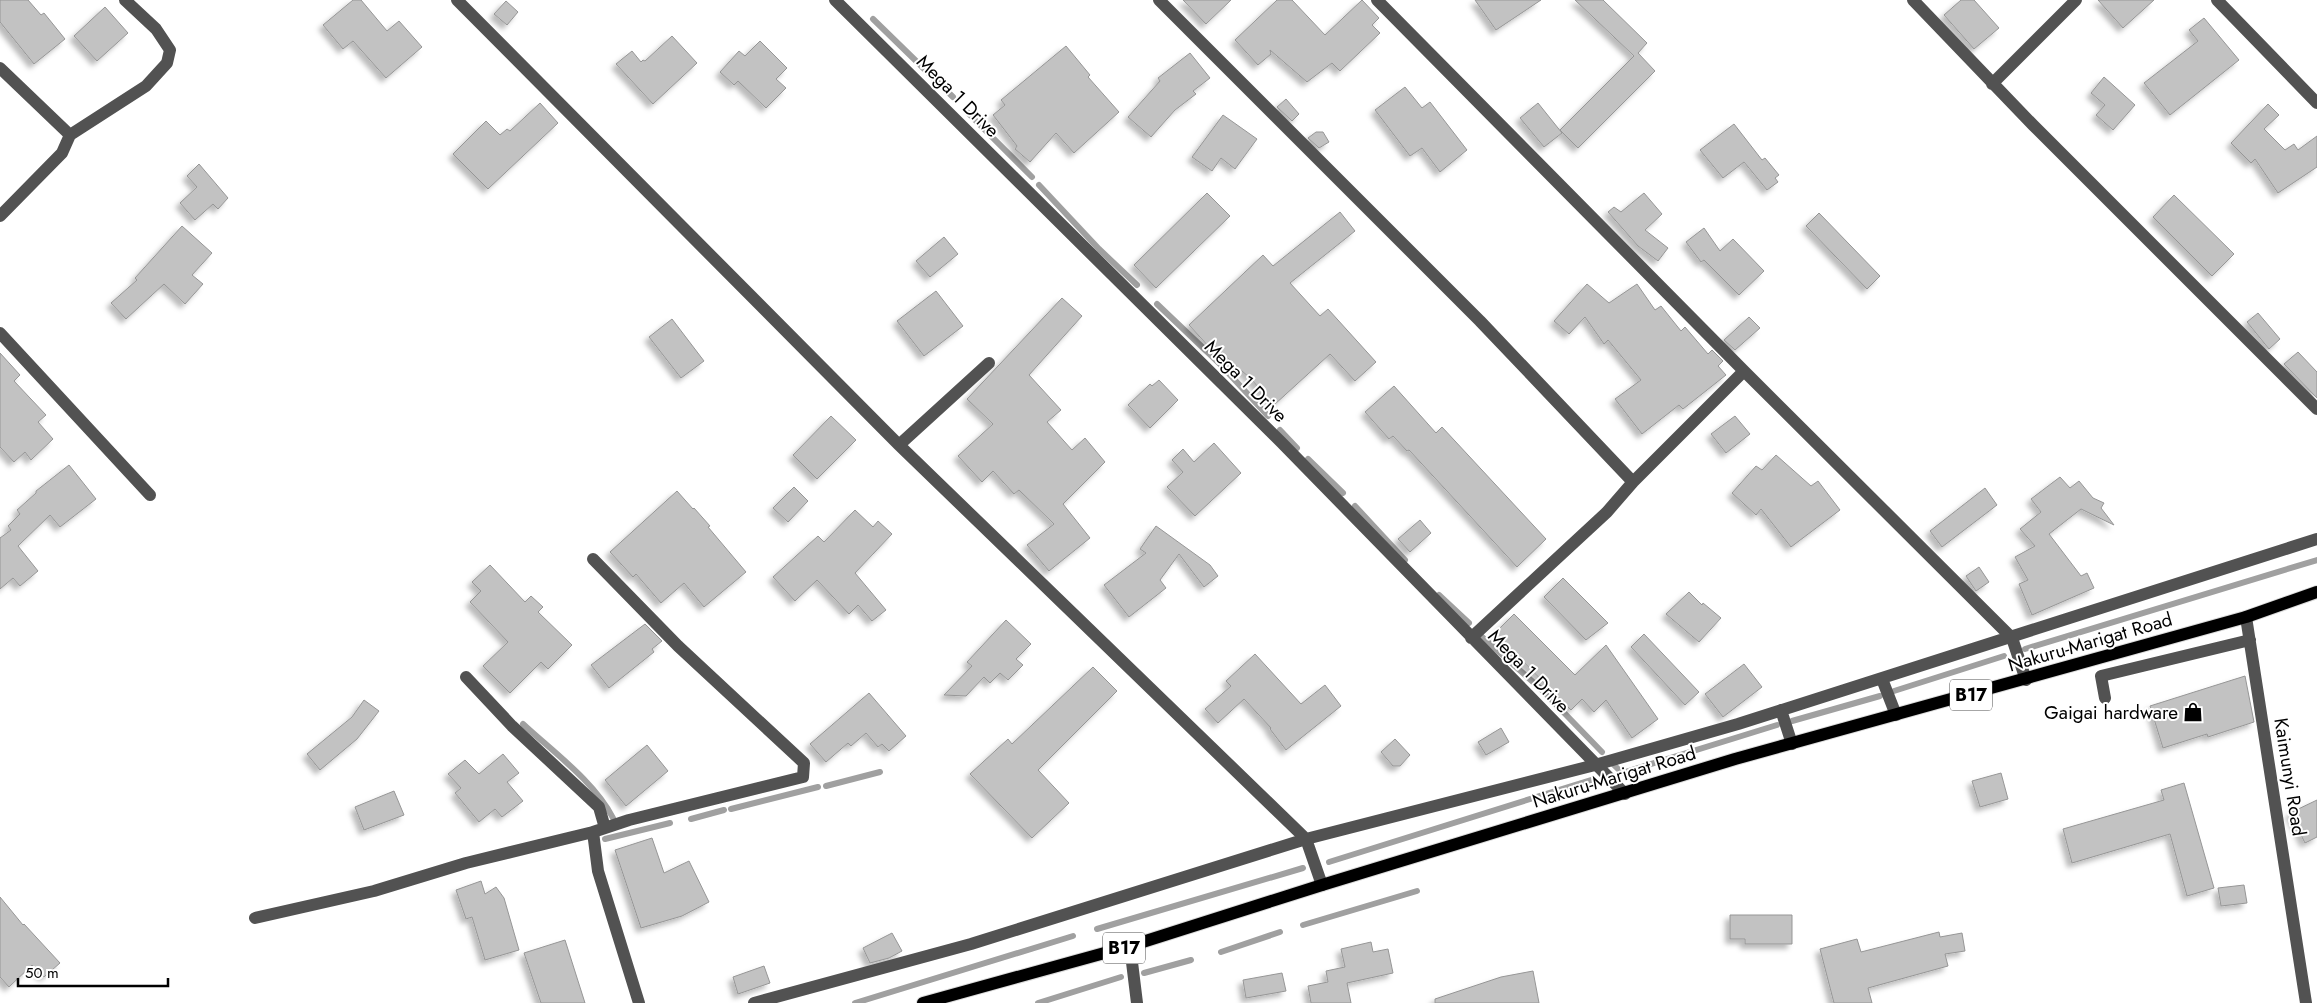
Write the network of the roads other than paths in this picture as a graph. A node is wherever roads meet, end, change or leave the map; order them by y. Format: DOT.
graph roads {
  1 [pos="125,0"];
  2 [pos="457,0"];
  3 [pos="835,0"];
  4 [pos="1159,0"];
  5 [pos="1376,0"];
  6 [pos="1913,0"];
  7 [pos="2076,0"];
  8 [pos="2216,0"];
  9 [pos="0,68"];
  10 [pos="1992,84"];
  11 [pos="2317,103"];
  12 [pos="70,135"];
  13 [pos="0,216"];
  14 [pos="0,333"];
  15 [pos="990,363"];
  16 [pos="1744,371"];
  17 [pos="2317,409"];
  18 [pos="899,445"];
  19 [pos="1633,482"];
  20 [pos="150,495"];
  21 [pos="2317,540"];
  22 [pos="594,559"];
  23 [pos="2317,592"];
  24 [pos="2246,617"];
  25 [pos="1471,638"];
  26 [pos="2012,638"];
  27 [pos="2250,640"];
  28 [pos="466,678"];
  29 [pos="1882,679"];
  30 [pos="2026,680"];
  31 [pos="2105,698"];
  32 [pos="1781,710"];
  33 [pos="1896,715"];
  34 [pos="1792,744"];
  35 [pos="1595,765"];
  36 [pos="1625,794"];
  37 [pos="599,830"];
  38 [pos="1306,839"];
  39 [pos="1322,885"];
  40 [pos="254,918"];
  41 [pos="1130,946"];
  42 [pos="640,1003"];
  43 [pos="754,1003"];
  44 [pos="923,1003"];
  45 [pos="1137,1003"];
  46 [pos="2306,1003"];
  1 -- 12 [label="street"];
  2 -- 18 [label="street"];
  3 -- 25 [label="street, Mega 1 Drive"];
  4 -- 19 [label="street"];
  5 -- 16 [label="street"];
  6 -- 10 [label="street"];
  7 -- 10 [label="street"];
  8 -- 11 [label="street"];
  9 -- 12 [label="street"];
  10 -- 17 [label="street"];
  12 -- 13 [label="street"];
  14 -- 20 [label="street"];
  15 -- 18 [label="street"];
  16 -- 19 [label="street"];
  16 -- 26 [label="street"];
  18 -- 38 [label="street"];
  19 -- 25 [label="street"];
  21 -- 26 [label="street"];
  22 -- 37 [label="street"];
  23 -- 24 [label="main road, Nakuru-Marigat Road / B17"];
  24 -- 27 [label="street, Kaimunyi Road"];
  24 -- 30 [label="main road, Nakuru-Marigat Road / B17"];
  25 -- 35 [label="street, Mega 1 Drive"];
  26 -- 29 [label="street"];
  26 -- 30 [label="street"];
  27 -- 31 [label="street"];
  27 -- 46 [label="street, Kaimunyi Road"];
  28 -- 37 [label="street"];
  29 -- 32 [label="street"];
  29 -- 33 [label="street"];
  30 -- 33 [label="main road, Nakuru-Marigat Road / B17"];
  32 -- 34 [label="street"];
  32 -- 35 [label="street"];
  33 -- 34 [label="main road, Nakuru-Marigat Road / B17"];
  34 -- 36 [label="main road, Nakuru-Marigat Road / B17"];
  35 -- 36 [label="street, Mega 1 Drive"];
  35 -- 38 [label="street"];
  36 -- 39 [label="main road, Nakuru-Marigat Road / B17"];
  37 -- 40 [label="street"];
  37 -- 42 [label="street"];
  38 -- 39 [label="street"];
  38 -- 43 [label="street"];
  39 -- 41 [label="main road, Nakuru-Marigat Road / B17"];
  41 -- 44 [label="main road, Nakuru-Marigat Road / B17"];
  41 -- 45 [label="street"];
}
